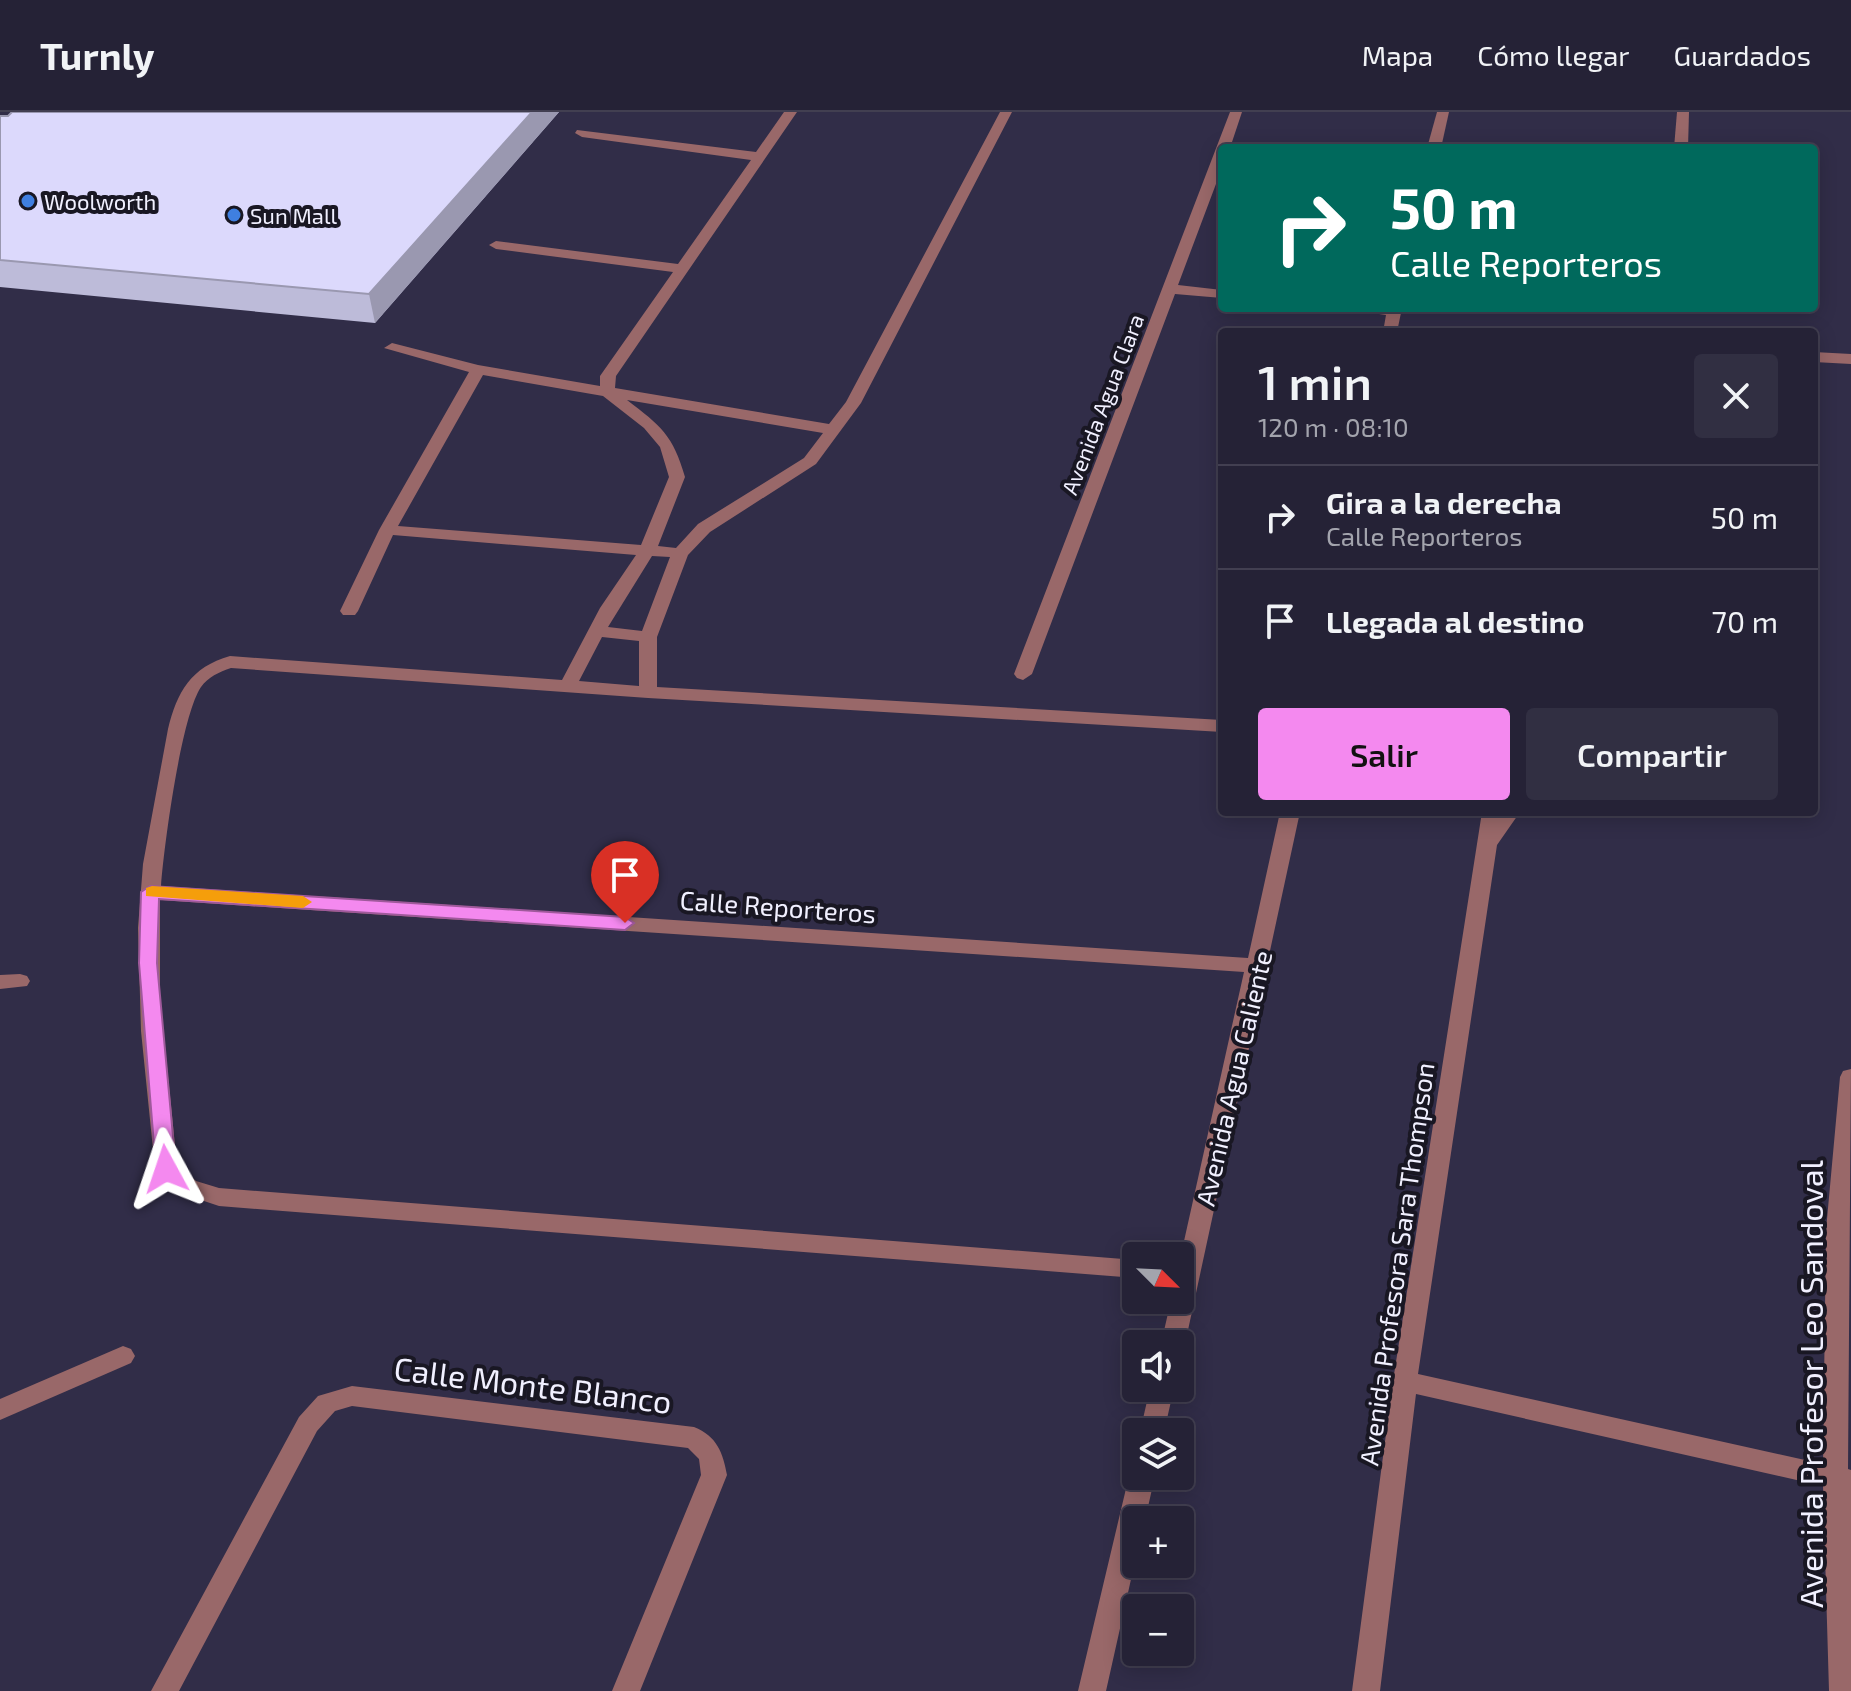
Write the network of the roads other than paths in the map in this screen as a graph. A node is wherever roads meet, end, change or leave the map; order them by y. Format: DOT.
graph roads {
  1 [pos="791,112"];
  2 [pos="1006,112"];
  3 [pos="1236,112"];
  4 [pos="1443,112"];
  5 [pos="1683,112"];
  6 [pos="582,133"];
  7 [pos="1224,144"];
  8 [pos="1435,144"];
  9 [pos="1681,144"];
  10 [pos="760,157"];
  11 [pos="1218,172"];
  12 [pos="1214,195"];
  13 [pos="496,245"];
  14 [pos="683,269"];
  15 [pos="1170,289"];
  16 [pos="1218,294"];
  17 [pos="392,348"];
  18 [pos="1818,357"];
  19 [pos="1851,359"];
  20 [pos="478,370"];
  21 [pos="607,392"];
  22 [pos="836,430"];
  23 [pos="387,530"];
  24 [pos="648,549"];
  25 [pos="680,553"];
  26 [pos="349,611"];
  27 [pos="596,631"];
  28 [pos="648,637"];
  29 [pos="1023,674"];
  30 [pos="568,685"];
  31 [pos="648,692"];
  32 [pos="1218,726"];
  33 [pos="1289,816"];
  34 [pos="1492,816"];
  35 [pos="1507,816"];
  36 [pos="1488,847"];
  37 [pos="150,892"];
  38 [pos="1258,966"];
  39 [pos="1851,1077"];
  40 [pos="1191,1242"];
  41 [pos="1122,1268"];
  42 [pos="123,1356"];
  43 [pos="1405,1381"];
  44 [pos="0,1410"];
  45 [pos="1843,1479"];
  46 [pos="1139,1490"];
  47 [pos="165,1691"];
  48 [pos="626,1691"];
  49 [pos="1092,1691"];
  50 [pos="1366,1691"];
  51 [pos="1843,1691"];
  1 -- 10 [label="street"];
  2 -- 22 [label="street"];
  3 -- 7 [label="street, Avenida Agua Clara"];
  4 -- 8 [label="street"];
  5 -- 9 [label="street"];
  6 -- 10 [label="street"];
  10 -- 14 [label="street"];
  11 -- 12 [label="street, Avenida Agua Clara"];
  12 -- 15 [label="street, Avenida Agua Clara"];
  13 -- 14 [label="street"];
  14 -- 21 [label="street"];
  15 -- 16 [label="street"];
  15 -- 29 [label="street, Avenida Agua Clara"];
  17 -- 20 [label="street"];
  18 -- 19 [label="street"];
  20 -- 21 [label="street"];
  20 -- 23 [label="street"];
  21 -- 22 [label="street"];
  21 -- 24 [label="street"];
  22 -- 25 [label="street"];
  23 -- 24 [label="street"];
  23 -- 26 [label="street"];
  24 -- 25 [label="street"];
  24 -- 27 [label="street"];
  25 -- 28 [label="street"];
  27 -- 28 [label="street"];
  27 -- 30 [label="street"];
  28 -- 31 [label="street"];
  30 -- 31 [label="street"];
  30 -- 37 [label="street"];
  31 -- 32 [label="street"];
  33 -- 38 [label="street, Avenida Agua Caliente"];
  34 -- 36 [label="street, Avenida Profesora Sara Thompson"];
  35 -- 36 [label="street, Avenida Profesora Sara Thompson"];
  36 -- 43 [label="street, Avenida Profesora Sara Thompson"];
  37 -- 38 [label="street, Calle Reporteros"];
  37 -- 41 [label="street"];
  38 -- 40 [label="street, Avenida Agua Caliente"];
  39 -- 45 [label="street, Avenida Profesor Leo Sandoval"];
  42 -- 44 [label="street"];
  43 -- 45 [label="street"];
  43 -- 50 [label="street, Avenida Profesora Sara Thompson"];
  45 -- 51 [label="street, Avenida Profesor Leo Sandoval"];
  46 -- 49 [label="street"];
  47 -- 48 [label="street, Calle Monte Blanco"];
}
